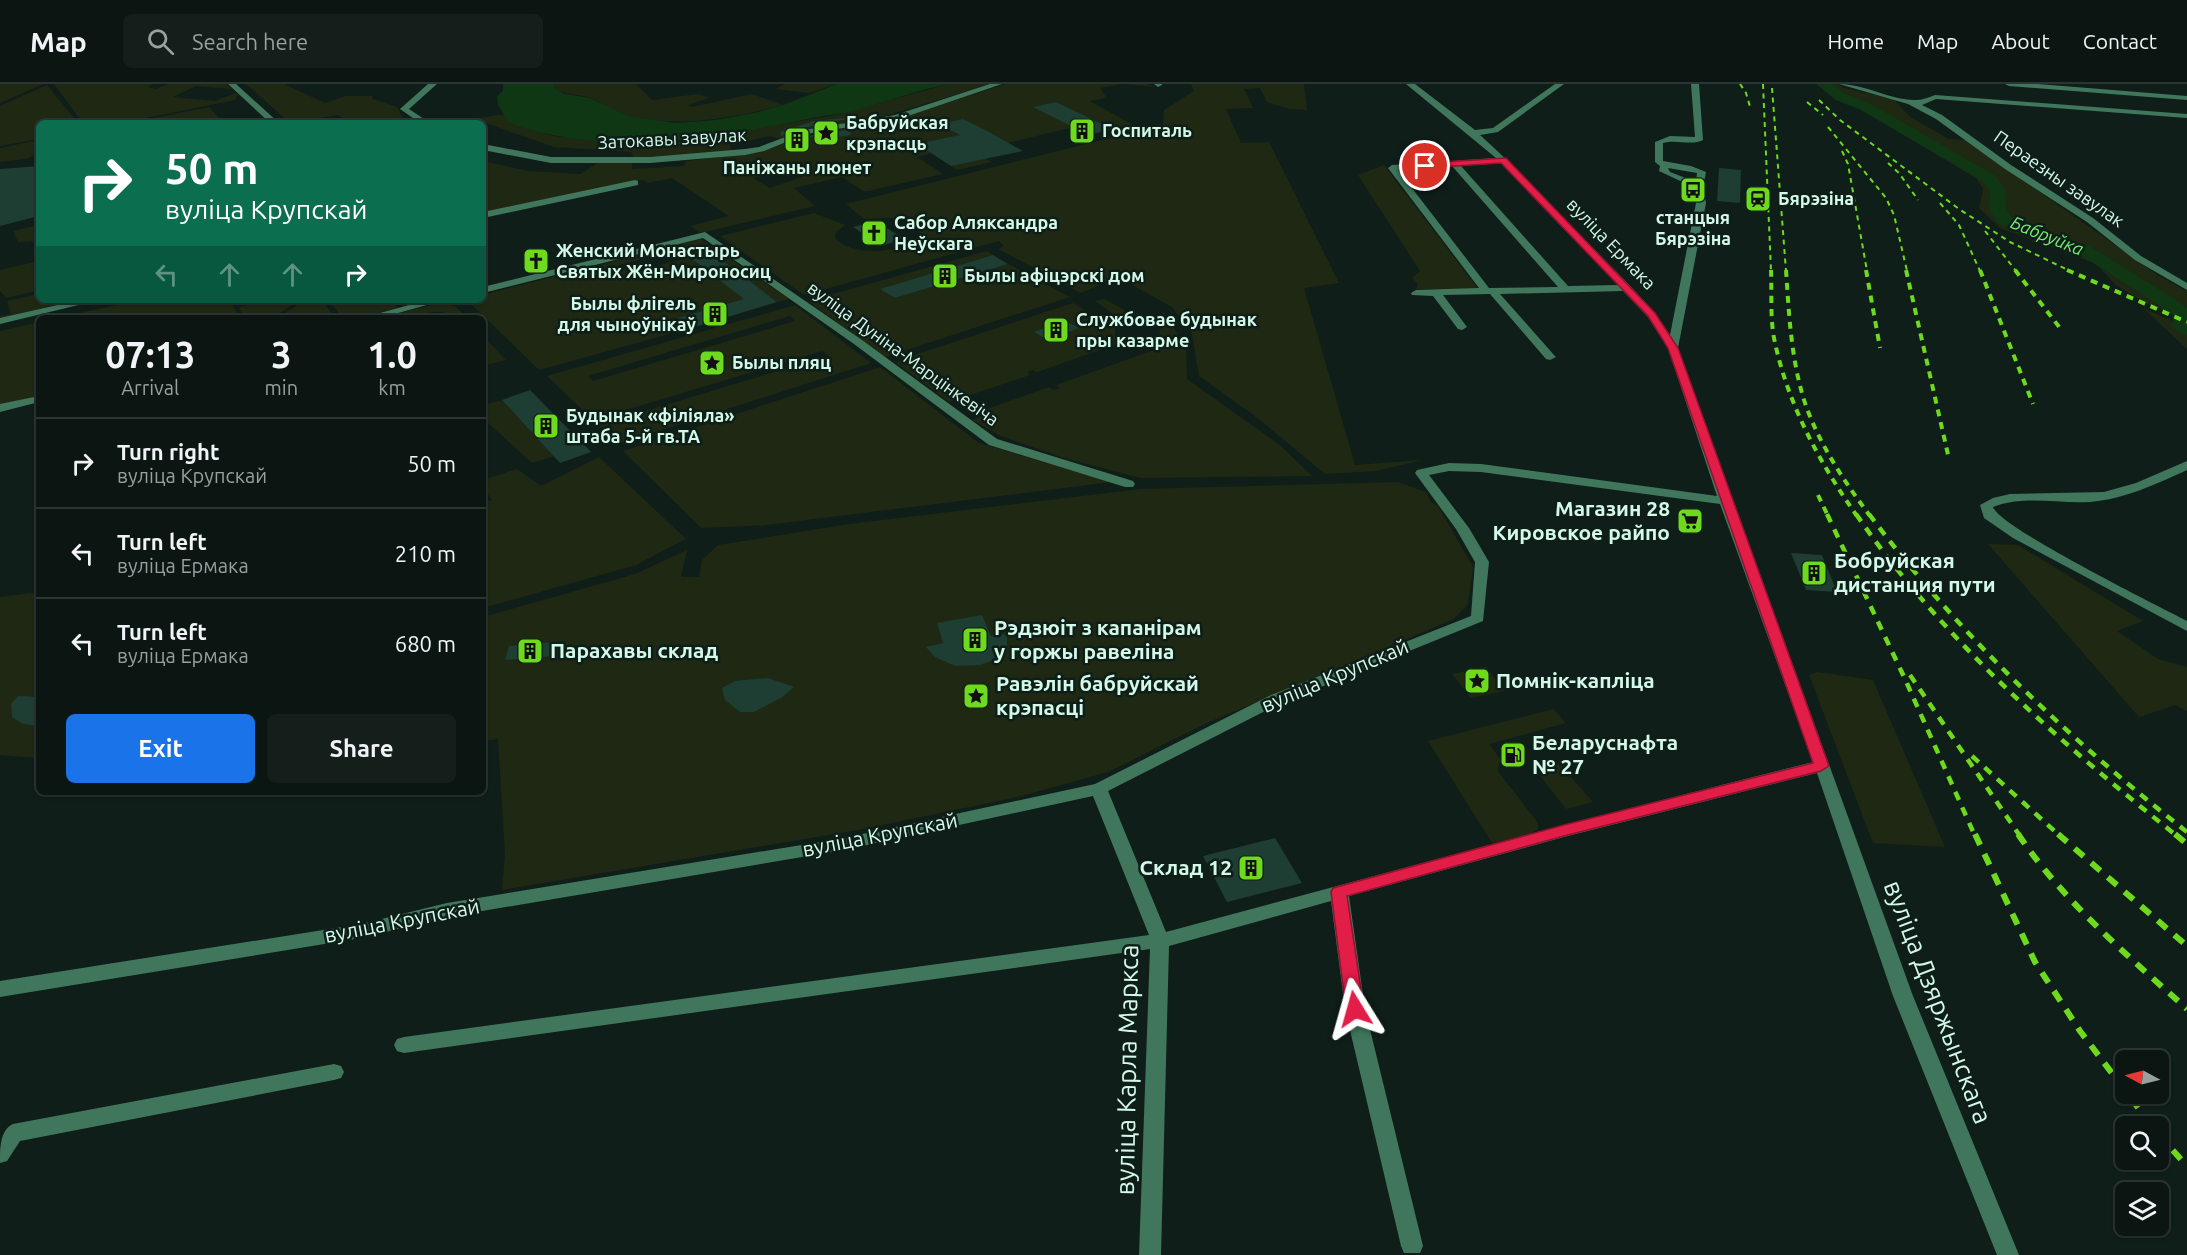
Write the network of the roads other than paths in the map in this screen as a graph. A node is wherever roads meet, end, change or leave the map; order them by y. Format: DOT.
graph roads {
  1 [pos="232,84"];
  2 [pos="433,84"];
  3 [pos="998,84"];
  4 [pos="1410,84"];
  5 [pos="1560,84"];
  6 [pos="1695,84"];
  7 [pos="1843,84"];
  8 [pos="2009,84"];
  9 [pos="2187,98"];
  10 [pos="1925,100"];
  11 [pos="1909,102"];
  12 [pos="2187,116"];
  13 [pos="1940,117"];
  14 [pos="272,120"];
  15 [pos="421,120"];
  16 [pos="1473,133"];
  17 [pos="486,148"];
  18 [pos="1503,160"];
  19 [pos="1455,164"];
  20 [pos="635,183"];
  21 [pos="486,214"];
  22 [pos="2187,287"];
  23 [pos="1627,288"];
  24 [pos="486,289"];
  25 [pos="1566,290"];
  26 [pos="1490,292"];
  27 [pos="1416,293"];
  28 [pos="1436,293"];
  29 [pos="81,303"];
  30 [pos="428,303"];
  31 [pos="379,315"];
  32 [pos="0,321"];
  33 [pos="1462,327"];
  34 [pos="1673,348"];
  35 [pos="1550,357"];
  36 [pos="36,400"];
  37 [pos="0,408"];
  38 [pos="2187,465"];
  39 [pos="1129,484"];
  40 [pos="1726,501"];
  41 [pos="2187,627"];
  42 [pos="1821,766"];
  43 [pos="1098,789"];
  44 [pos="1339,892"];
  45 [pos="1160,941"];
  46 [pos="0,989"];
  47 [pos="404,1045"];
  48 [pos="334,1072"];
  49 [pos="0,1154"];
  50 [pos="1412,1246"];
  51 [pos="1150,1255"];
  52 [pos="2008,1255"];
  1 -- 14 [label="street"];
  2 -- 15 [label="street"];
  3 -- 17 [label="street, Затокавы завулак"];
  4 -- 16 [label="street, вуліца Ермака"];
  5 -- 16 [label="street"];
  6 -- 34 [label="street"];
  7 -- 11 [label="street"];
  8 -- 9 [label="street"];
  10 -- 11 [label="street"];
  10 -- 12 [label="street"];
  10 -- 13 [label="street"];
  11 -- 13 [label="street, Пераезны завулак"];
  13 -- 22 [label="street, Пераезны завулак"];
  16 -- 18 [label="street, вуліца Ермака"];
  18 -- 19 [label="street"];
  18 -- 23 [label="street, вуліца Ермака"];
  19 -- 25 [label="street"];
  19 -- 26 [label="street"];
  20 -- 21 [label="street"];
  23 -- 25 [label="street"];
  23 -- 34 [label="street, вуліца Ермака"];
  24 -- 39 [label="street, вуліца Дуніна-Марцінкевіча"];
  25 -- 26 [label="street"];
  26 -- 28 [label="street"];
  26 -- 35 [label="street"];
  27 -- 28 [label="street"];
  28 -- 33 [label="street"];
  29 -- 32 [label="street"];
  30 -- 31 [label="street"];
  34 -- 40 [label="street, вуліца Ермака"];
  36 -- 37 [label="street"];
  38 -- 41 [label="street"];
  40 -- 42 [label="street, вуліца Ермака"];
  40 -- 43 [label="street, вуліца Крупскай"];
  42 -- 44 [label="street"];
  42 -- 52 [label="street, вуліца Дзяржынскага"];
  43 -- 45 [label="street, вуліца Карла Маркса"];
  43 -- 46 [label="street, вуліца Крупскай"];
  44 -- 45 [label="street"];
  44 -- 50 [label="street"];
  45 -- 47 [label="street"];
  45 -- 51 [label="street, вуліца Карла Маркса"];
  48 -- 49 [label="street"];
}
